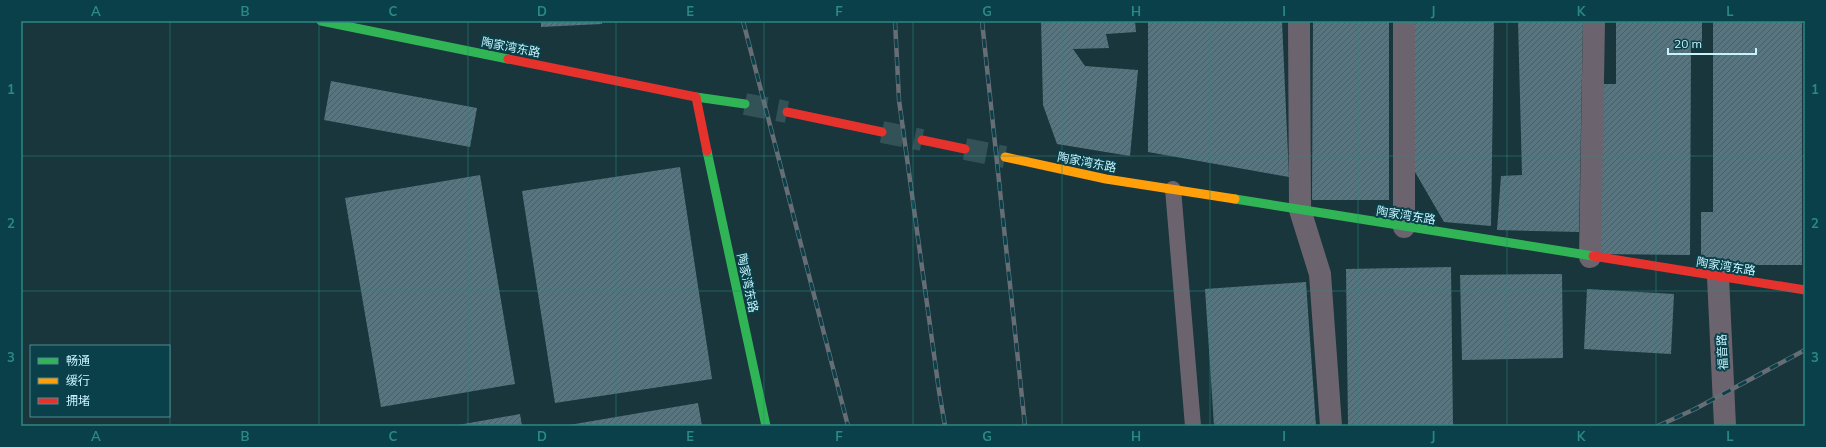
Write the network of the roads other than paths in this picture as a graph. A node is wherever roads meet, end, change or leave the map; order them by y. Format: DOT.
graph roads {
  1 [pos="321,21"];
  2 [pos="1299,21"];
  3 [pos="1404,21"];
  4 [pos="1594,21"];
  5 [pos="696,97"];
  6 [pos="745,104"];
  7 [pos="786,112"];
  8 [pos="882,132"];
  9 [pos="922,140"];
  10 [pos="965,149"];
  11 [pos="1005,157"];
  12 [pos="1173,189"];
  13 [pos="1300,210"];
  14 [pos="1404,227"];
  15 [pos="1590,257"];
  16 [pos="1718,277"];
  17 [pos="1805,290"];
  18 [pos="766,426"];
  19 [pos="1193,426"];
  20 [pos="1331,426"];
  21 [pos="1725,426"];
  1 -- 5 [label="street, 陶家湾东路"];
  2 -- 13 [label="street"];
  3 -- 14 [label="street"];
  4 -- 15 [label="street"];
  5 -- 6 [label="street, 陶家湾东路"];
  5 -- 18 [label="street, 陶家湾东路"];
  7 -- 8 [label="street"];
  9 -- 10 [label="street"];
  11 -- 12 [label="street, 陶家湾东路"];
  12 -- 13 [label="street, 陶家湾东路"];
  12 -- 19 [label="lane"];
  13 -- 14 [label="street, 陶家湾东路"];
  13 -- 20 [label="street"];
  14 -- 15 [label="street, 陶家湾东路"];
  15 -- 16 [label="street, 陶家湾东路"];
  16 -- 17 [label="street, 陶家湾东路"];
  16 -- 21 [label="street, 福音路"];
}
